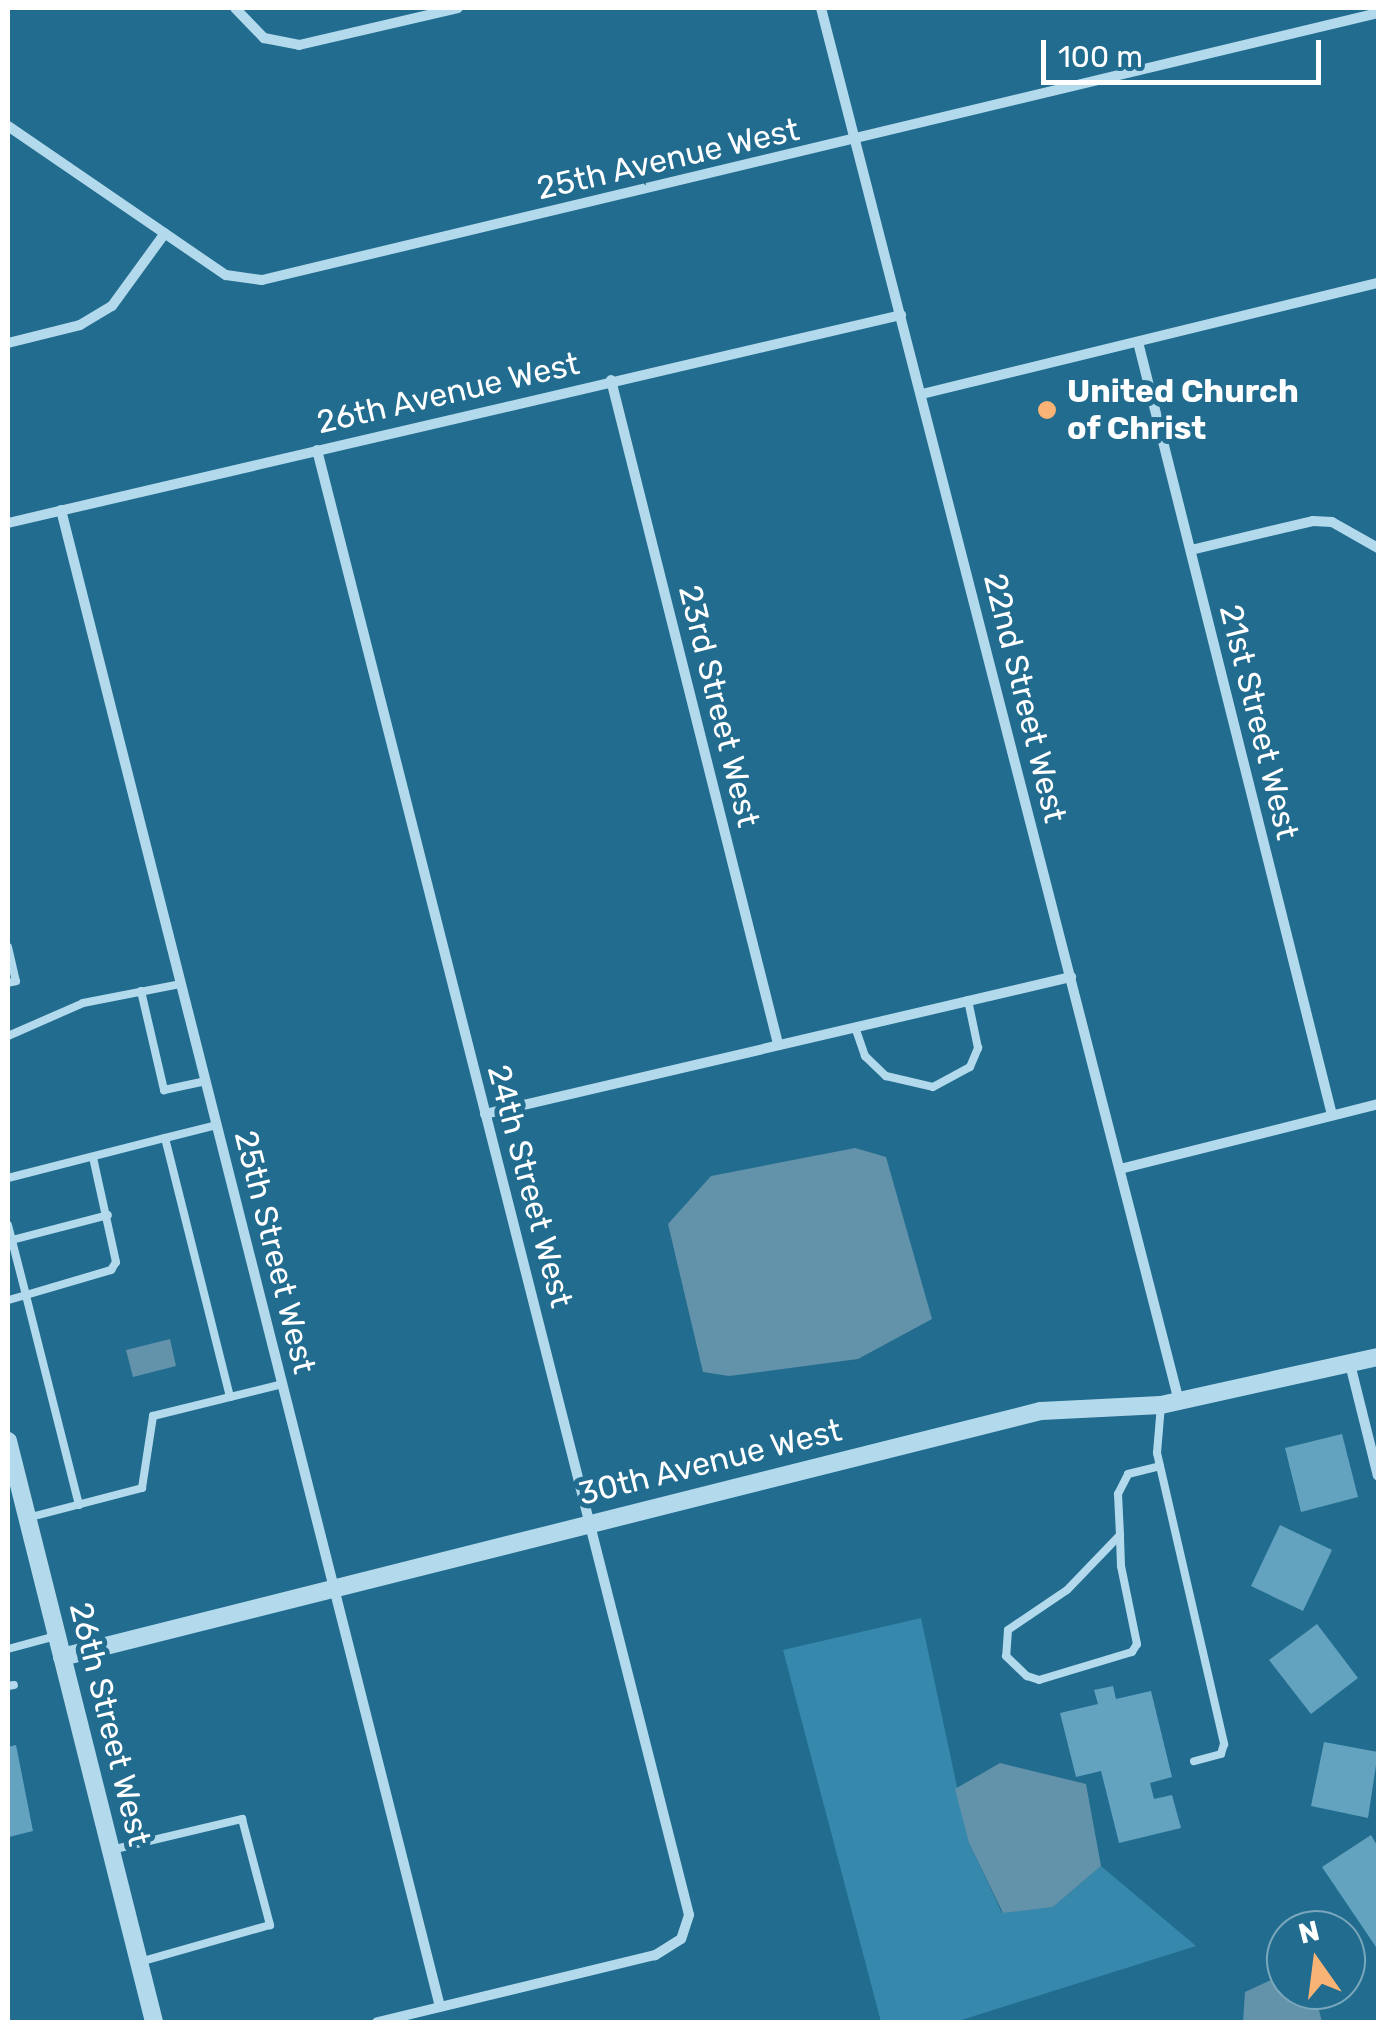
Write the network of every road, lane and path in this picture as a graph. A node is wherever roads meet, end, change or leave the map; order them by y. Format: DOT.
graph roads {
  1 [pos="235,8"];
  2 [pos="458,8"];
  3 [pos="820,8"];
  4 [pos="1378,13"];
  5 [pos="8,126"];
  6 [pos="852,142"];
  7 [pos="164,232"];
  8 [pos="1378,283"];
  9 [pos="900,315"];
  10 [pos="8,342"];
  11 [pos="1138,342"];
  12 [pos="610,380"];
  13 [pos="922,394"];
  14 [pos="316,450"];
  15 [pos="61,510"];
  16 [pos="8,524"];
  17 [pos="1378,548"];
  18 [pos="1190,550"];
  19 [pos="8,947"];
  20 [pos="1071,976"];
  21 [pos="8,984"];
  22 [pos="181,984"];
  23 [pos="141,991"];
  24 [pos="968,1000"];
  25 [pos="855,1026"];
  26 [pos="8,1036"];
  27 [pos="778,1044"];
  28 [pos="206,1081"];
  29 [pos="1378,1104"];
  30 [pos="485,1114"];
  31 [pos="1332,1115"];
  32 [pos="217,1125"];
  33 [pos="165,1138"];
  34 [pos="93,1156"];
  35 [pos="1120,1169"];
  36 [pos="8,1178"];
  37 [pos="108,1216"];
  38 [pos="8,1225"];
  39 [pos="12,1240"];
  40 [pos="26,1295"];
  41 [pos="8,1300"];
  42 [pos="1378,1357"];
  43 [pos="1350,1364"];
  44 [pos="282,1384"];
  45 [pos="230,1397"];
  46 [pos="1170,1403"];
  47 [pos="8,1441"];
  48 [pos="1160,1466"];
  49 [pos="1378,1476"];
  50 [pos="79,1505"];
  51 [pos="27,1518"];
  52 [pos="592,1522"];
  53 [pos="1120,1536"];
  54 [pos="334,1588"];
  55 [pos="57,1636"];
  56 [pos="8,1649"];
  57 [pos="62,1657"];
  58 [pos="1194,1762"];
  59 [pos="111,1850"];
  60 [pos="139,1962"];
  61 [pos="440,2007"];
  62 [pos="154,2022"];
  63 [pos="377,2022"];
  1 -- 2 [label="street"];
  3 -- 6 [label="street, 22nd Street West"];
  4 -- 6 [label="street, 25th Avenue West"];
  5 -- 7 [label="street, 25th Avenue West"];
  6 -- 7 [label="street, 25th Avenue West"];
  6 -- 9 [label="street, 22nd Street West"];
  7 -- 10 [label="street"];
  8 -- 11 [label="street"];
  9 -- 12 [label="street, 26th Avenue West"];
  9 -- 13 [label="street, 22nd Street West"];
  11 -- 13 [label="street"];
  11 -- 18 [label="street, 21st Street West"];
  12 -- 14 [label="street, 26th Avenue West"];
  12 -- 27 [label="street, 23rd Street West"];
  13 -- 20 [label="street, 22nd Street West"];
  14 -- 15 [label="street, 26th Avenue West"];
  14 -- 30 [label="street, 24th Street West"];
  15 -- 16 [label="street, 26th Avenue West"];
  15 -- 22 [label="street, 25th Street West"];
  17 -- 18 [label="street"];
  18 -- 31 [label="street, 21st Street West"];
  19 -- 21 [label="lane"];
  20 -- 24 [label="street"];
  20 -- 35 [label="street, 22nd Street West"];
  22 -- 23 [label="lane"];
  22 -- 28 [label="street, 25th Street West"];
  23 -- 26 [label="lane"];
  23 -- 28 [label="lane"];
  24 -- 25 [label="street"];
  24 -- 25 [label="lane"];
  25 -- 27 [label="street"];
  27 -- 30 [label="street"];
  28 -- 32 [label="street, 25th Street West"];
  29 -- 31 [label="street"];
  30 -- 52 [label="street, 24th Street West"];
  31 -- 35 [label="street"];
  32 -- 33 [label="lane"];
  32 -- 44 [label="street, 25th Street West"];
  33 -- 34 [label="lane"];
  33 -- 45 [label="lane"];
  34 -- 36 [label="lane"];
  34 -- 37 [label="lane"];
  35 -- 46 [label="street, 22nd Street West"];
  37 -- 39 [label="lane"];
  37 -- 40 [label="lane"];
  38 -- 39 [label="lane"];
  39 -- 40 [label="lane"];
  40 -- 41 [label="lane"];
  40 -- 50 [label="lane"];
  42 -- 43 [label="street, 30th Avenue West"];
  43 -- 46 [label="street, 30th Avenue West"];
  43 -- 49 [label="street"];
  44 -- 45 [label="lane"];
  44 -- 54 [label="street, 25th Street West"];
  45 -- 50 [label="lane"];
  46 -- 48 [label="lane"];
  46 -- 52 [label="street, 30th Avenue West"];
  47 -- 51 [label="street, 26th Street West"];
  48 -- 53 [label="lane"];
  48 -- 58 [label="lane"];
  50 -- 51 [label="lane"];
  51 -- 55 [label="street, 26th Street West"];
  52 -- 54 [label="street, 30th Avenue West"];
  52 -- 61 [label="street, 24th Street West"];
  53 -- 53 [label="lane"];
  54 -- 57 [label="street, 30th Avenue West"];
  54 -- 61 [label="street, 25th Street West"];
  55 -- 56 [label="lane"];
  55 -- 57 [label="street, 26th Street West"];
  57 -- 59 [label="street, 26th Street West"];
  59 -- 60 [label="street, 26th Street West"];
  59 -- 60 [label="lane"];
  60 -- 62 [label="street, 26th Street West"];
  61 -- 63 [label="street"];
}
